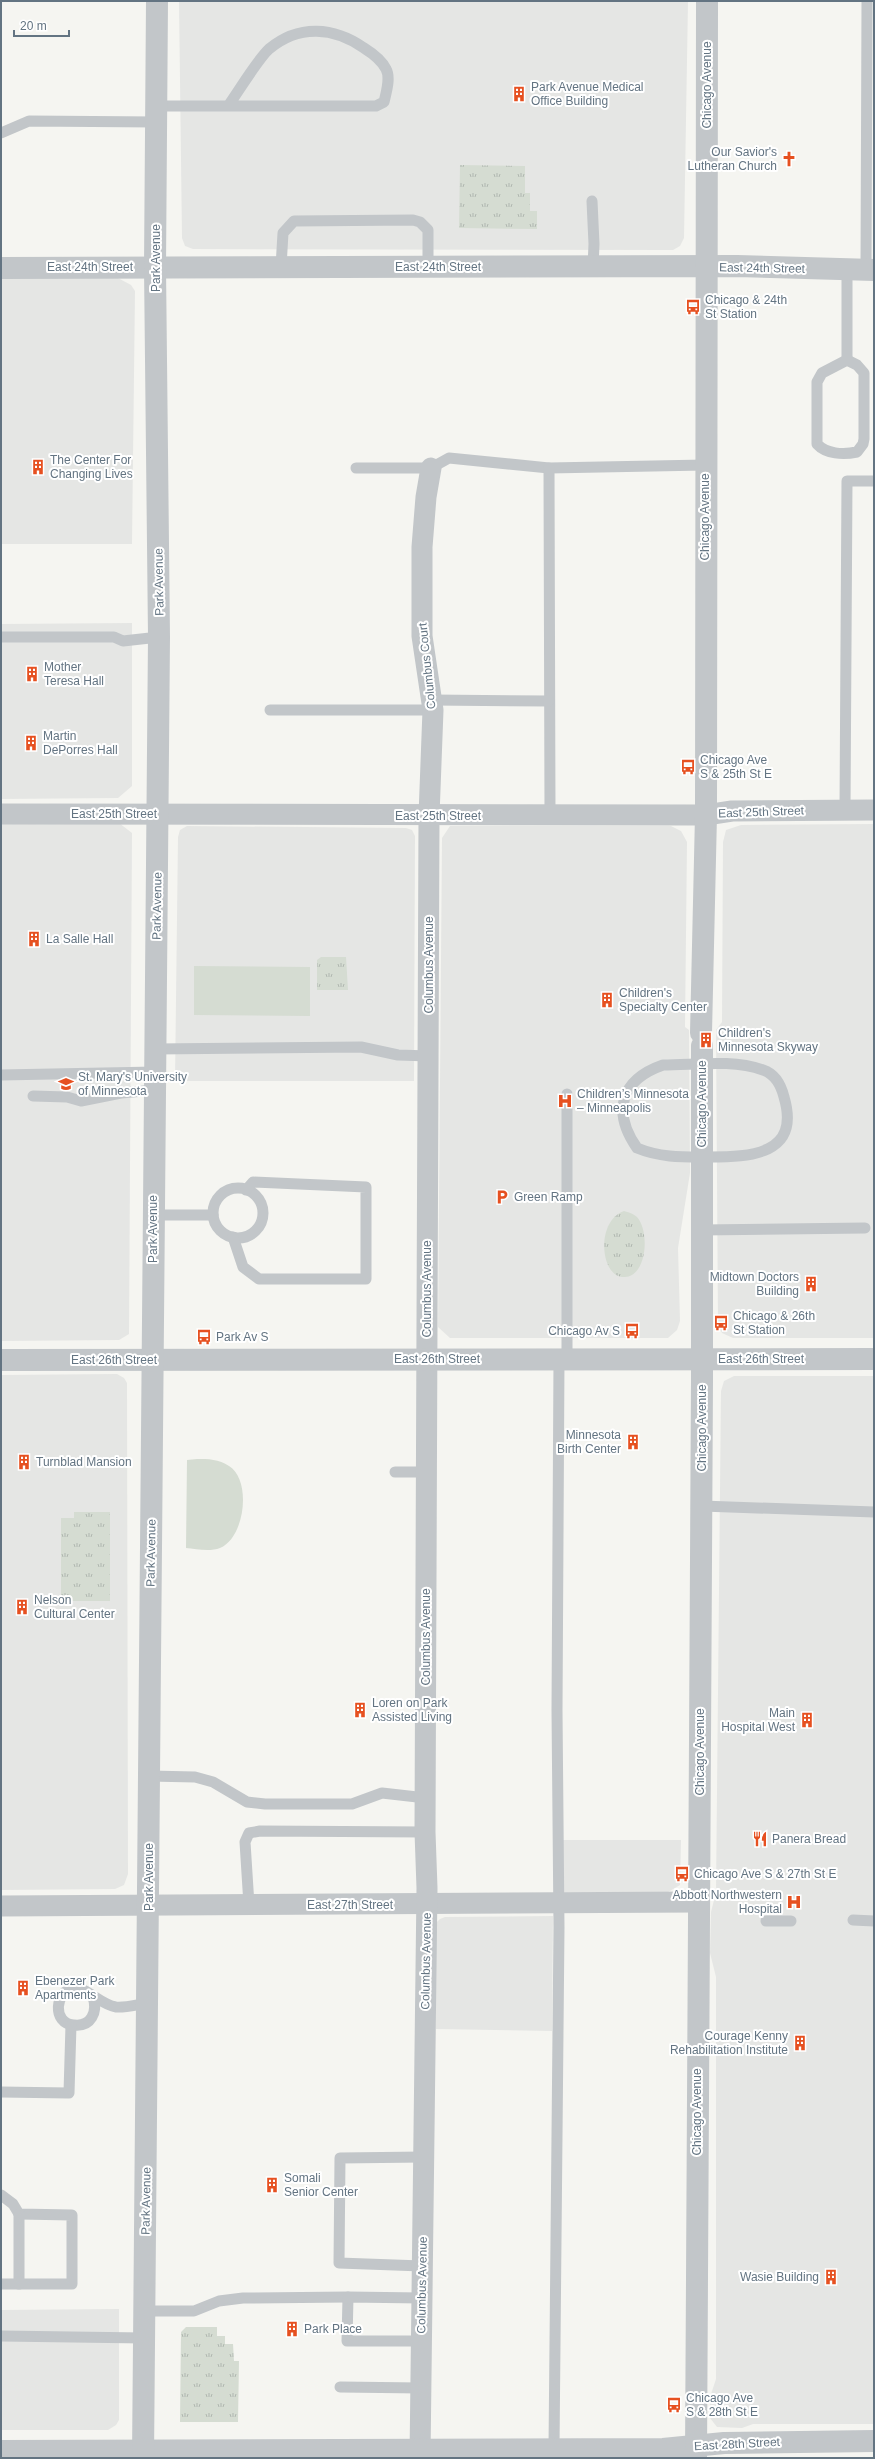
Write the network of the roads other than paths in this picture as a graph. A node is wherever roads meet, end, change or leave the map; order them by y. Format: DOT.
graph roads {
  1 [pos="157,1"];
  2 [pos="707,1"];
  3 [pos="867,1"];
  4 [pos="228,106"];
  5 [pos="156,114"];
  6 [pos="1,133"];
  7 [pos="592,201"];
  8 [pos="706,266"];
  9 [pos="155,267"];
  10 [pos="281,267"];
  11 [pos="428,267"];
  12 [pos="593,267"];
  13 [pos="1,268"];
  14 [pos="862,270"];
  15 [pos="847,360"];
  16 [pos="705,466"];
  17 [pos="356,468"];
  18 [pos="431,468"];
  19 [pos="549,468"];
  20 [pos="874,481"];
  21 [pos="1,637"];
  22 [pos="159,638"];
  23 [pos="550,701"];
  24 [pos="432,705"];
  25 [pos="270,710"];
  26 [pos="845,810"];
  27 [pos="874,810"];
  28 [pos="1,814"];
  29 [pos="157,814"];
  30 [pos="550,815"];
  31 [pos="706,815"];
  32 [pos="429,816"];
  33 [pos="701,1048"];
  34 [pos="155,1049"];
  35 [pos="429,1056"];
  36 [pos="1,1076"];
  37 [pos="155,1081"];
  38 [pos="567,1094"];
  39 [pos="33,1096"];
  40 [pos="702,1157"];
  41 [pos="246,1190"];
  42 [pos="153,1215"];
  43 [pos="213,1215"];
  44 [pos="865,1228"];
  45 [pos="701,1230"];
  46 [pos="233,1237"];
  47 [pos="427,1358"];
  48 [pos="563,1359"];
  49 [pos="701,1359"];
  50 [pos="874,1359"];
  51 [pos="1,1360"];
  52 [pos="152,1360"];
  53 [pos="395,1472"];
  54 [pos="426,1472"];
  55 [pos="702,1506"];
  56 [pos="874,1512"];
  57 [pos="149,1776"];
  58 [pos="426,1798"];
  59 [pos="425,1832"];
  60 [pos="698,1902"];
  61 [pos="559,1904"];
  62 [pos="149,1905"];
  63 [pos="249,1905"];
  64 [pos="426,1905"];
  65 [pos="1,1906"];
  66 [pos="853,1920"];
  67 [pos="766,1921"];
  68 [pos="791,1921"];
  69 [pos="874,1921"];
  70 [pos="93,1997"];
  71 [pos="149,2003"];
  72 [pos="71,2025"];
  73 [pos="1,2092"];
  74 [pos="424,2157"];
  75 [pos="1,2195"];
  76 [pos="19,2214"];
  77 [pos="422,2266"];
  78 [pos="1,2284"];
  79 [pos="19,2284"];
  80 [pos="348,2297"];
  81 [pos="422,2298"];
  82 [pos="144,2311"];
  83 [pos="1,2336"];
  84 [pos="144,2338"];
  85 [pos="422,2341"];
  86 [pos="340,2387"];
  87 [pos="421,2388"];
  88 [pos="874,2441"];
  89 [pos="554,2448"];
  90 [pos="1,2451"];
  91 [pos="696,2452"];
  92 [pos="143,2454"];
  93 [pos="420,2454"];
  1 -- 5 [label="street, Park Avenue"];
  2 -- 8 [label="street, Chicago Avenue"];
  3 -- 14 [label="lane"];
  4 -- 4 [label="lane"];
  4 -- 5 [label="lane"];
  5 -- 6 [label="lane"];
  5 -- 9 [label="street, Park Avenue"];
  7 -- 12 [label="lane"];
  8 -- 12 [label="street, East 24th Street"];
  8 -- 14 [label="street, East 24th Street"];
  8 -- 16 [label="street, Chicago Avenue"];
  9 -- 10 [label="street, East 24th Street"];
  9 -- 13 [label="street, East 24th Street"];
  9 -- 22 [label="street, Park Avenue"];
  10 -- 11 [label="street, East 24th Street"];
  10 -- 11 [label="lane"];
  11 -- 12 [label="street, East 24th Street"];
  14 -- 15 [label="lane"];
  15 -- 15 [label="lane"];
  16 -- 19 [label="lane"];
  16 -- 31 [label="street, Chicago Avenue"];
  17 -- 18 [label="lane"];
  18 -- 19 [label="lane"];
  18 -- 24 [label="street, Columbus Court"];
  19 -- 23 [label="lane"];
  20 -- 26 [label="lane"];
  21 -- 22 [label="lane"];
  22 -- 29 [label="street, Park Avenue"];
  23 -- 24 [label="lane"];
  23 -- 30 [label="lane"];
  24 -- 25 [label="lane"];
  24 -- 32 [label="street, Columbus Court"];
  26 -- 27 [label="street, East 25th Street"];
  26 -- 31 [label="street, East 25th Street"];
  28 -- 29 [label="street, East 25th Street"];
  29 -- 32 [label="street, East 25th Street"];
  29 -- 34 [label="street, Park Avenue"];
  30 -- 31 [label="street, East 25th Street"];
  30 -- 32 [label="street, East 25th Street"];
  31 -- 33 [label="street, Chicago Avenue"];
  32 -- 35 [label="street, Columbus Avenue"];
  33 -- 40 [label="street, Chicago Avenue"];
  33 -- 40 [label="lane"];
  33 -- 40 [label="lane"];
  34 -- 35 [label="lane"];
  34 -- 37 [label="street, Park Avenue"];
  35 -- 47 [label="street, Columbus Avenue"];
  36 -- 37 [label="lane"];
  37 -- 39 [label="lane"];
  37 -- 42 [label="street, Park Avenue"];
  38 -- 48 [label="lane"];
  40 -- 45 [label="street, Chicago Avenue"];
  41 -- 43 [label="lane"];
  41 -- 46 [label="lane"];
  41 -- 46 [label="lane"];
  42 -- 43 [label="lane"];
  42 -- 52 [label="street, Park Avenue"];
  43 -- 46 [label="lane"];
  44 -- 45 [label="lane"];
  45 -- 49 [label="street, Chicago Avenue"];
  47 -- 48 [label="street, East 26th Street"];
  47 -- 52 [label="street, East 26th Street"];
  47 -- 54 [label="street, Columbus Avenue"];
  48 -- 49 [label="street, East 26th Street"];
  48 -- 61 [label="lane"];
  49 -- 50 [label="street, East 26th Street"];
  49 -- 55 [label="street, Chicago Avenue"];
  51 -- 52 [label="street, East 26th Street"];
  52 -- 57 [label="street, Park Avenue"];
  53 -- 54 [label="lane"];
  54 -- 58 [label="street, Columbus Avenue"];
  55 -- 56 [label="lane"];
  55 -- 60 [label="street, Chicago Avenue"];
  57 -- 58 [label="lane"];
  57 -- 62 [label="street, Park Avenue"];
  58 -- 59 [label="street, Columbus Avenue"];
  59 -- 63 [label="lane"];
  59 -- 64 [label="street, Columbus Avenue"];
  60 -- 61 [label="street, East 27th Street"];
  60 -- 91 [label="street, Chicago Avenue"];
  61 -- 64 [label="street, East 27th Street"];
  61 -- 89 [label="lane"];
  62 -- 63 [label="street, East 27th Street"];
  62 -- 65 [label="street, East 27th Street"];
  62 -- 71 [label="street, Park Avenue"];
  63 -- 64 [label="street, East 27th Street"];
  64 -- 74 [label="street, Columbus Avenue"];
  66 -- 69 [label="lane"];
  67 -- 68 [label="lane"];
  70 -- 71 [label="lane"];
  70 -- 72 [label="lane"];
  70 -- 72 [label="lane"];
  71 -- 82 [label="street, Park Avenue"];
  72 -- 73 [label="lane"];
  74 -- 77 [label="street, Columbus Avenue"];
  74 -- 77 [label="lane"];
  75 -- 76 [label="lane"];
  76 -- 79 [label="lane"];
  76 -- 79 [label="lane"];
  77 -- 81 [label="street, Columbus Avenue"];
  78 -- 79 [label="lane"];
  80 -- 81 [label="lane"];
  80 -- 82 [label="lane"];
  80 -- 85 [label="lane"];
  81 -- 85 [label="street, Columbus Avenue"];
  82 -- 84 [label="street, Park Avenue"];
  83 -- 84 [label="lane"];
  84 -- 92 [label="street, Park Avenue"];
  85 -- 87 [label="street, Columbus Avenue"];
  86 -- 87 [label="lane"];
  87 -- 93 [label="street, Columbus Avenue"];
  88 -- 91 [label="street, East 28th Street"];
  89 -- 91 [label="street, East 28th Street"];
  89 -- 93 [label="street, East 28th Street"];
  90 -- 92 [label="street, East 28th Street"];
  92 -- 93 [label="street, East 28th Street"];
}
